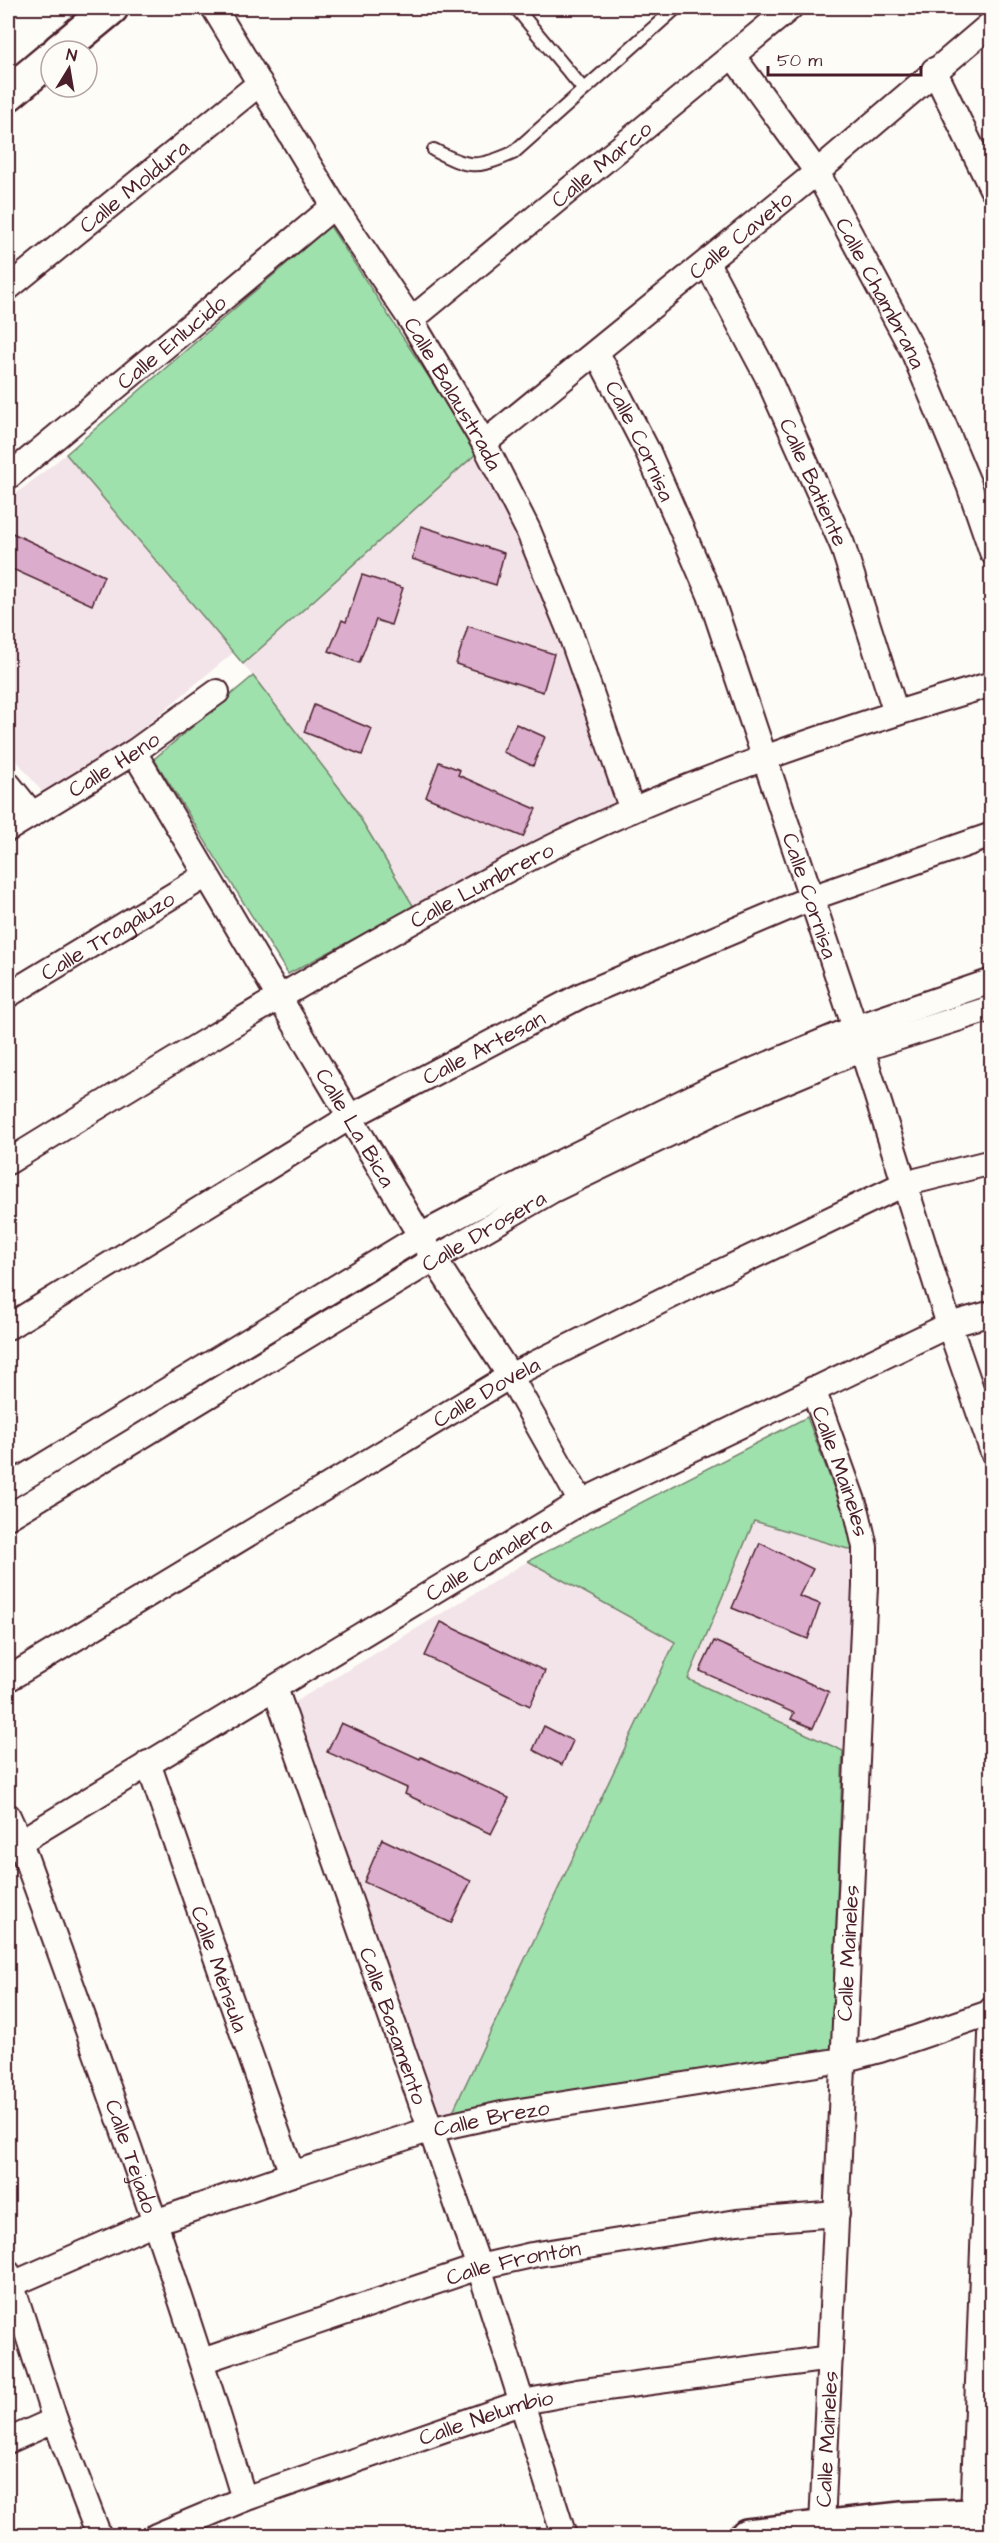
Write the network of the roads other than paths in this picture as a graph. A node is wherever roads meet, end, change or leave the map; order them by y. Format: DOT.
graph roads {
  1 [pos="111,8"];
  2 [pos="214,8"];
  3 [pos="516,8"];
  4 [pos="676,8"];
  5 [pos="790,8"];
  6 [pos="992,23"];
  7 [pos="74,39"];
  8 [pos="733,56"];
  9 [pos="39,68"];
  10 [pos="934,70"];
  11 [pos="260,83"];
  12 [pos="584,90"];
  13 [pos="8,94"];
  14 [pos="434,150"];
  15 [pos="817,172"];
  16 [pos="992,189"];
  17 [pos="334,206"];
  18 [pos="707,263"];
  19 [pos="8,288"];
  20 [pos="411,320"];
  21 [pos="597,353"];
  22 [pos="484,443"];
  23 [pos="8,477"];
  24 [pos="992,552"];
  25 [pos="992,684"];
  26 [pos="217,692"];
  27 [pos="896,713"];
  28 [pos="134,752"];
  29 [pos="764,758"];
  30 [pos="8,784"];
  31 [pos="632,810"];
  32 [pos="32,814"];
  33 [pos="8,829"];
  34 [pos="992,835"];
  35 [pos="205,876"];
  36 [pos="811,898"];
  37 [pos="992,981"];
  38 [pos="8,995"];
  39 [pos="278,997"];
  40 [pos="992,1008"];
  41 [pos="858,1038"];
  42 [pos="350,1117"];
  43 [pos="8,1162"];
  44 [pos="992,1162"];
  45 [pos="904,1184"];
  46 [pos="422,1235"];
  47 [pos="434,1259"];
  48 [pos="992,1314"];
  49 [pos="949,1325"];
  50 [pos="8,1327"];
  51 [pos="510,1376"];
  52 [pos="813,1389"];
  53 [pos="992,1450"];
  54 [pos="8,1487"];
  55 [pos="581,1502"];
  56 [pos="8,1517"];
  57 [pos="8,1679"];
  58 [pos="275,1688"];
  59 [pos="148,1762"];
  60 [pos="8,1816"];
  61 [pos="14,1845"];
  62 [pos="991,2011"];
  63 [pos="842,2060"];
  64 [pos="429,2130"];
  65 [pos="989,2166"];
  66 [pos="292,2174"];
  67 [pos="837,2214"];
  68 [pos="155,2222"];
  69 [pos="479,2267"];
  70 [pos="9,2281"];
  71 [pos="830,2358"];
  72 [pos="202,2361"];
  73 [pos="523,2402"];
  74 [pos="55,2420"];
  75 [pos="8,2440"];
  76 [pos="244,2499"];
  77 [pos="980,2522"];
  78 [pos="822,2526"];
  79 [pos="99,2535"];
  80 [pos="156,2535"];
  81 [pos="564,2535"];
  82 [pos="747,2535"];
  1 -- 7 [label="main road"];
  2 -- 11 [label="street, Calle Balaustrada"];
  3 -- 12 [label="lane"];
  4 -- 12 [label="lane"];
  5 -- 8 [label="street, Calle Marco"];
  6 -- 10 [label="street, Calle Caveto"];
  8 -- 15 [label="street, Calle Chambrana"];
  8 -- 20 [label="street, Calle Marco"];
  9 -- 13 [label="main road"];
  10 -- 15 [label="street, Calle Caveto"];
  10 -- 16 [label="street"];
  11 -- 17 [label="street, Calle Balaustrada"];
  11 -- 19 [label="street, Calle Moldura"];
  12 -- 14 [label="lane"];
  15 -- 18 [label="street, Calle Caveto"];
  15 -- 24 [label="street, Calle Chambrana"];
  17 -- 20 [label="street, Calle Balaustrada"];
  17 -- 23 [label="street, Calle Enlucido"];
  18 -- 21 [label="street, Calle Caveto"];
  18 -- 27 [label="street, Calle Batiente"];
  20 -- 22 [label="street, Calle Balaustrada"];
  21 -- 22 [label="street, Calle Caveto"];
  21 -- 29 [label="street, Calle Cornisa"];
  22 -- 31 [label="street, Calle Balaustrada"];
  25 -- 27 [label="street, Calle Lumbrero"];
  26 -- 28 [label="street, Calle Heno"];
  27 -- 29 [label="street, Calle Lumbrero"];
  28 -- 32 [label="street, Calle Heno"];
  28 -- 35 [label="street, Calle La Bica"];
  29 -- 31 [label="street, Calle Lumbrero"];
  29 -- 36 [label="street, Calle Cornisa"];
  30 -- 32 [label="street"];
  31 -- 39 [label="street, Calle Lumbrero"];
  32 -- 33 [label="street, Calle Heno"];
  34 -- 36 [label="street, Calle Artesan"];
  35 -- 38 [label="street, Calle Tragaluzo"];
  35 -- 39 [label="street, Calle La Bica"];
  36 -- 41 [label="street, Calle Cornisa"];
  36 -- 42 [label="street, Calle Artesan"];
  37 -- 41 [label="street, Calle Drosera"];
  39 -- 42 [label="street, Calle La Bica"];
  39 -- 43 [label="street, Calle Lumbrero"];
  40 -- 41 [label="street, Calle Drosera"];
  41 -- 45 [label="street, Calle Cornisa"];
  41 -- 46 [label="street, Calle Drosera"];
  41 -- 47 [label="street, Calle Drosera"];
  42 -- 46 [label="street, Calle La Bica"];
  42 -- 50 [label="street, Calle Artesan"];
  44 -- 45 [label="street, Calle Dovela"];
  45 -- 49 [label="street, Calle Cornisa"];
  45 -- 51 [label="street, Calle Dovela"];
  46 -- 47 [label="street, Calle La Bica"];
  46 -- 54 [label="street, Calle Drosera"];
  47 -- 51 [label="street, Calle La Bica"];
  47 -- 56 [label="street, Calle Drosera"];
  48 -- 49 [label="street, Calle Canalera"];
  49 -- 52 [label="street, Calle Canalera"];
  49 -- 53 [label="street, Calle Cornisa"];
  51 -- 55 [label="street, Calle La Bica"];
  51 -- 57 [label="street, Calle Dovela"];
  52 -- 55 [label="street, Calle Canalera"];
  52 -- 63 [label="street, Calle Maineles"];
  55 -- 58 [label="street, Calle Canalera"];
  58 -- 59 [label="street, Calle Canalera"];
  58 -- 64 [label="street, Calle Basamento"];
  59 -- 61 [label="street, Calle Canalera"];
  59 -- 66 [label="street, Calle Ménsula"];
  60 -- 61 [label="street, Calle Tejado"];
  61 -- 68 [label="street, Calle Tejado"];
  62 -- 63 [label="street, Calle Brezo"];
  62 -- 65 [label="street"];
  63 -- 64 [label="street, Calle Brezo"];
  63 -- 67 [label="street, Calle Maineles"];
  64 -- 66 [label="street, Calle Brezo"];
  64 -- 69 [label="street, Calle Basamento"];
  65 -- 77 [label="street"];
  66 -- 68 [label="street, Calle Brezo"];
  67 -- 69 [label="street, Calle Frontón"];
  67 -- 71 [label="street, Calle Maineles"];
  68 -- 70 [label="street, Calle Brezo"];
  68 -- 72 [label="street, Calle Tejado"];
  69 -- 72 [label="street, Calle Frontón"];
  69 -- 73 [label="street, Calle Basamento"];
  70 -- 74 [label="street"];
  71 -- 73 [label="street, Calle Nelumbio"];
  71 -- 78 [label="street, Calle Maineles"];
  72 -- 76 [label="street, Calle Tejado"];
  73 -- 76 [label="street, Calle Nelumbio"];
  73 -- 81 [label="street, Calle Basamento"];
  74 -- 75 [label="street"];
  74 -- 79 [label="street"];
  76 -- 80 [label="street, Calle Nelumbio"];
  77 -- 78 [label="main road"];
  78 -- 82 [label="main road"];
}
